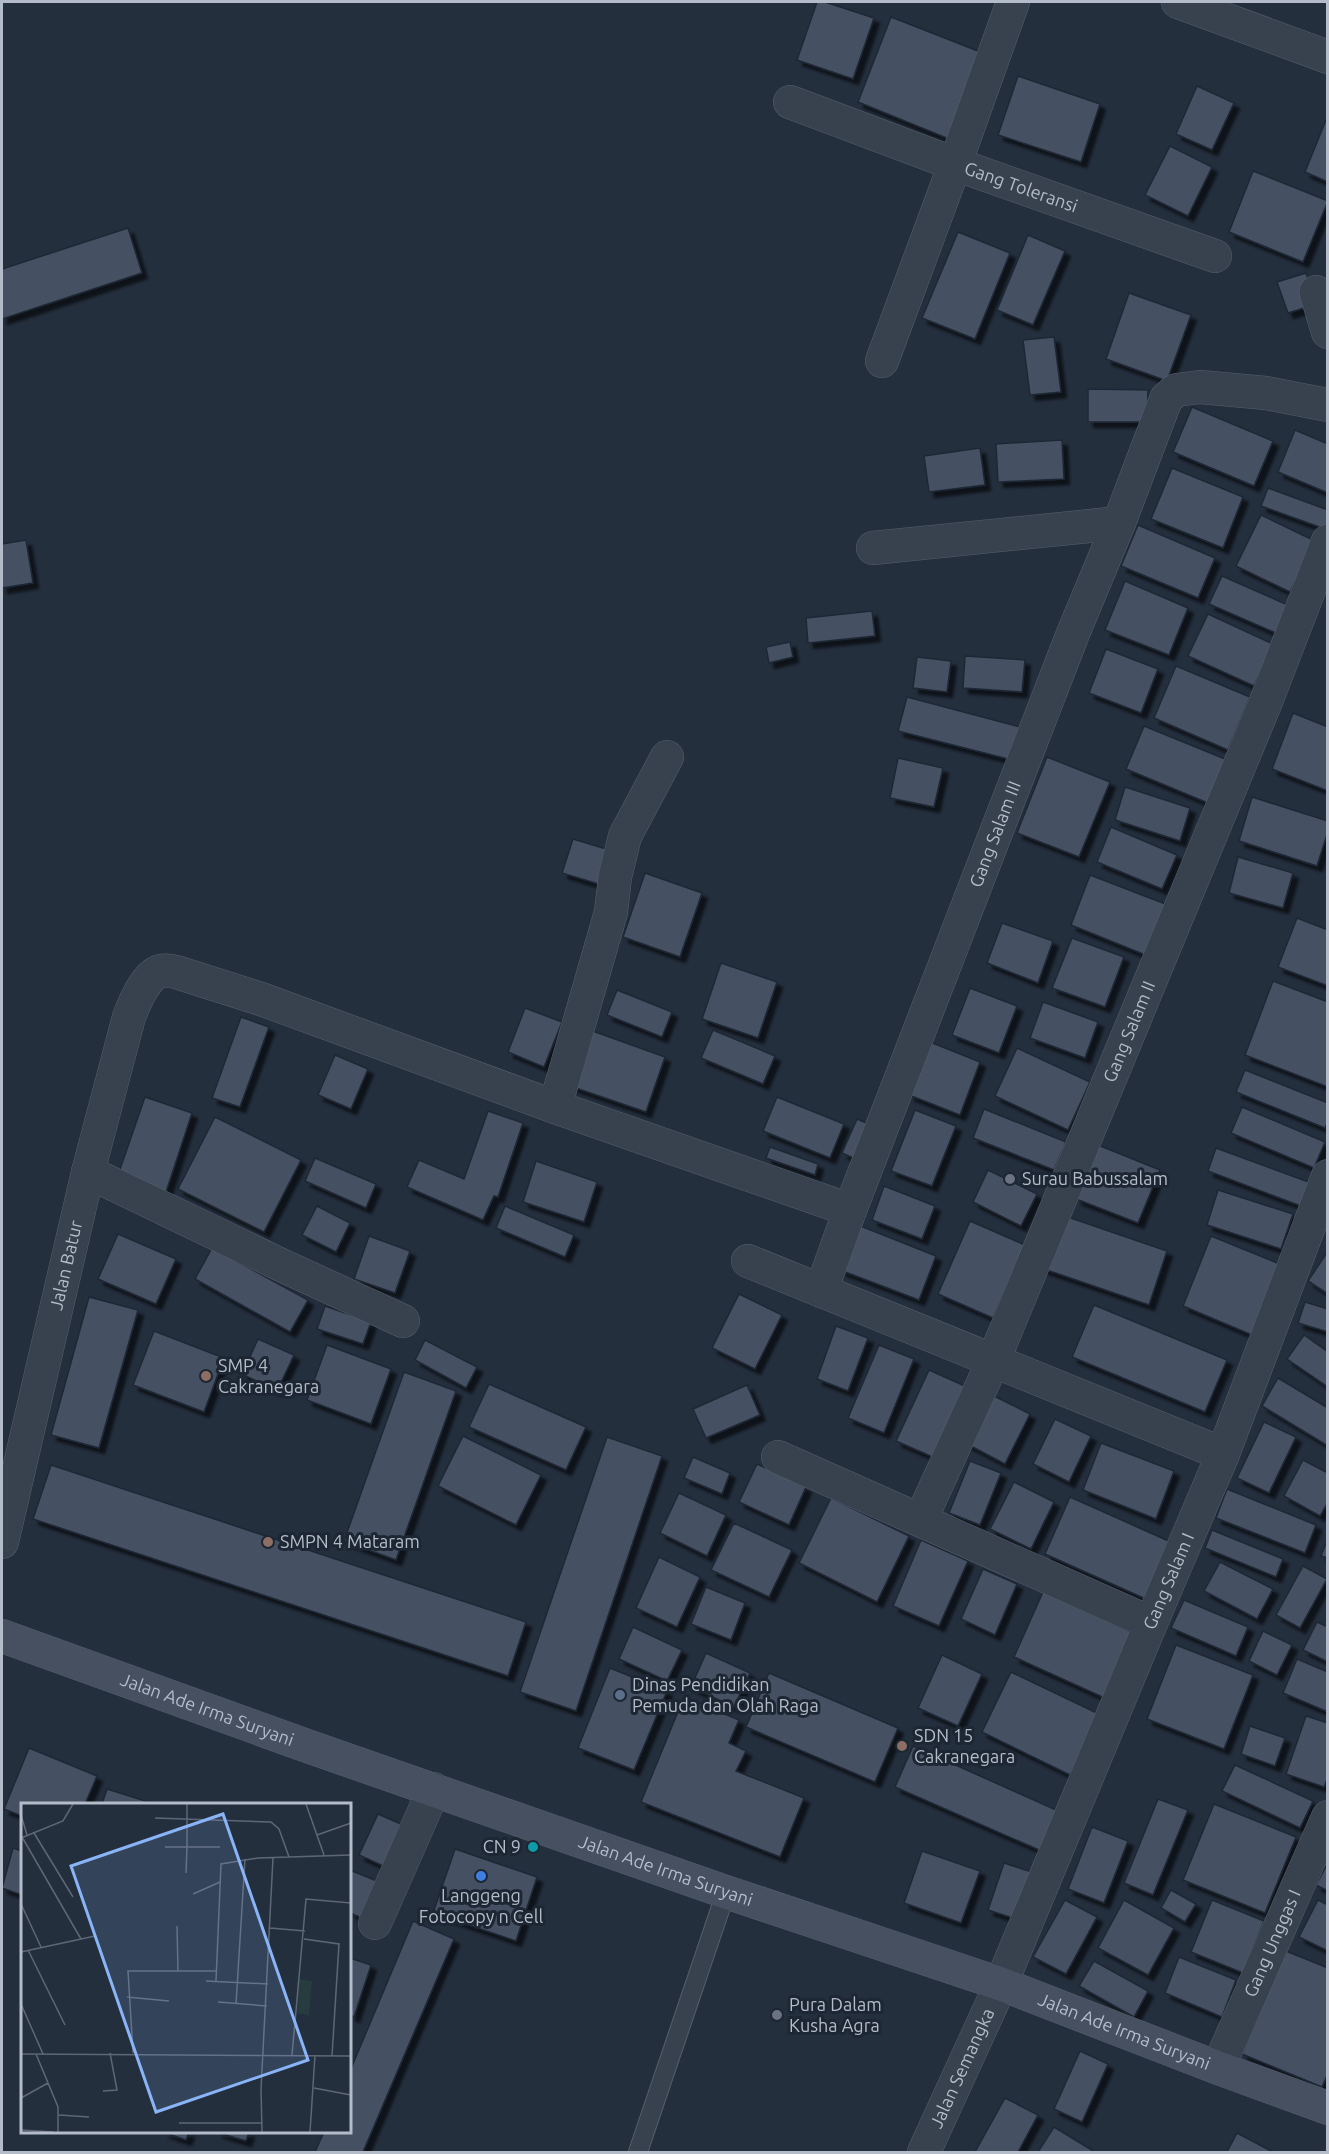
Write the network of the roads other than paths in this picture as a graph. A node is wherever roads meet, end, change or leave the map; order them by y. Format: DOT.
graph roads {
  1 [pos="1013,2"];
  2 [pos="1178,2"];
  3 [pos="1328,57"];
  4 [pos="789,102"];
  5 [pos="955,164"];
  6 [pos="1215,256"];
  7 [pos="1316,292"];
  8 [pos="1328,332"];
  9 [pos="882,361"];
  10 [pos="1328,405"];
  11 [pos="1119,523"];
  12 [pos="1328,541"];
  13 [pos="873,548"];
  14 [pos="667,757"];
  15 [pos="555,1107"];
  16 [pos="88,1172"];
  17 [pos="1328,1176"];
  18 [pos="850,1210"];
  19 [pos="748,1260"];
  20 [pos="821,1291"];
  21 [pos="403,1321"];
  22 [pos="994,1359"];
  23 [pos="1223,1454"];
  24 [pos="778,1457"];
  25 [pos="921,1519"];
  26 [pos="2,1542"];
  27 [pos="1151,1623"];
  28 [pos="2,1636"];
  29 [pos="434,1789"];
  30 [pos="1328,1817"];
  31 [pos="726,1892"];
  32 [pos="375,1923"];
  33 [pos="1001,1984"];
  34 [pos="1218,2068"];
  35 [pos="1328,2108"];
  36 [pos="638,2152"];
  37 [pos="924,2152"];
  1 -- 5 [label="street, Gang Toleransi"];
  2 -- 3 [label="street"];
  4 -- 5 [label="street"];
  5 -- 6 [label="street, Gang Toleransi"];
  5 -- 9 [label="street"];
  7 -- 8 [label="street"];
  10 -- 11 [label="street, Gang Salam III"];
  11 -- 13 [label="street"];
  11 -- 18 [label="street, Gang Salam III"];
  12 -- 22 [label="street, Gang Salam II"];
  14 -- 15 [label="street"];
  15 -- 16 [label="street, Jalan Batur"];
  15 -- 18 [label="street"];
  16 -- 21 [label="street"];
  16 -- 26 [label="street, Jalan Batur"];
  17 -- 23 [label="street, Gang Salam I"];
  18 -- 20 [label="street, Gang Salam III"];
  19 -- 20 [label="street"];
  20 -- 22 [label="street"];
  22 -- 23 [label="street"];
  22 -- 25 [label="street, Gang Salam II"];
  23 -- 27 [label="street, Gang Salam I"];
  24 -- 25 [label="street"];
  25 -- 27 [label="street"];
  27 -- 33 [label="street, Gang Salam I"];
  28 -- 29 [label="street, Jalan Ade Irma Suryani"];
  29 -- 31 [label="street, Jalan Ade Irma Suryani"];
  29 -- 32 [label="street"];
  30 -- 34 [label="street, Gang Unggas I"];
  31 -- 33 [label="street, Jalan Ade Irma Suryani"];
  31 -- 36 [label="lane"];
  33 -- 34 [label="street, Jalan Ade Irma Suryani"];
  33 -- 37 [label="street, Jalan Semangka"];
  34 -- 35 [label="street, Jalan Ade Irma Suryani"];
}
